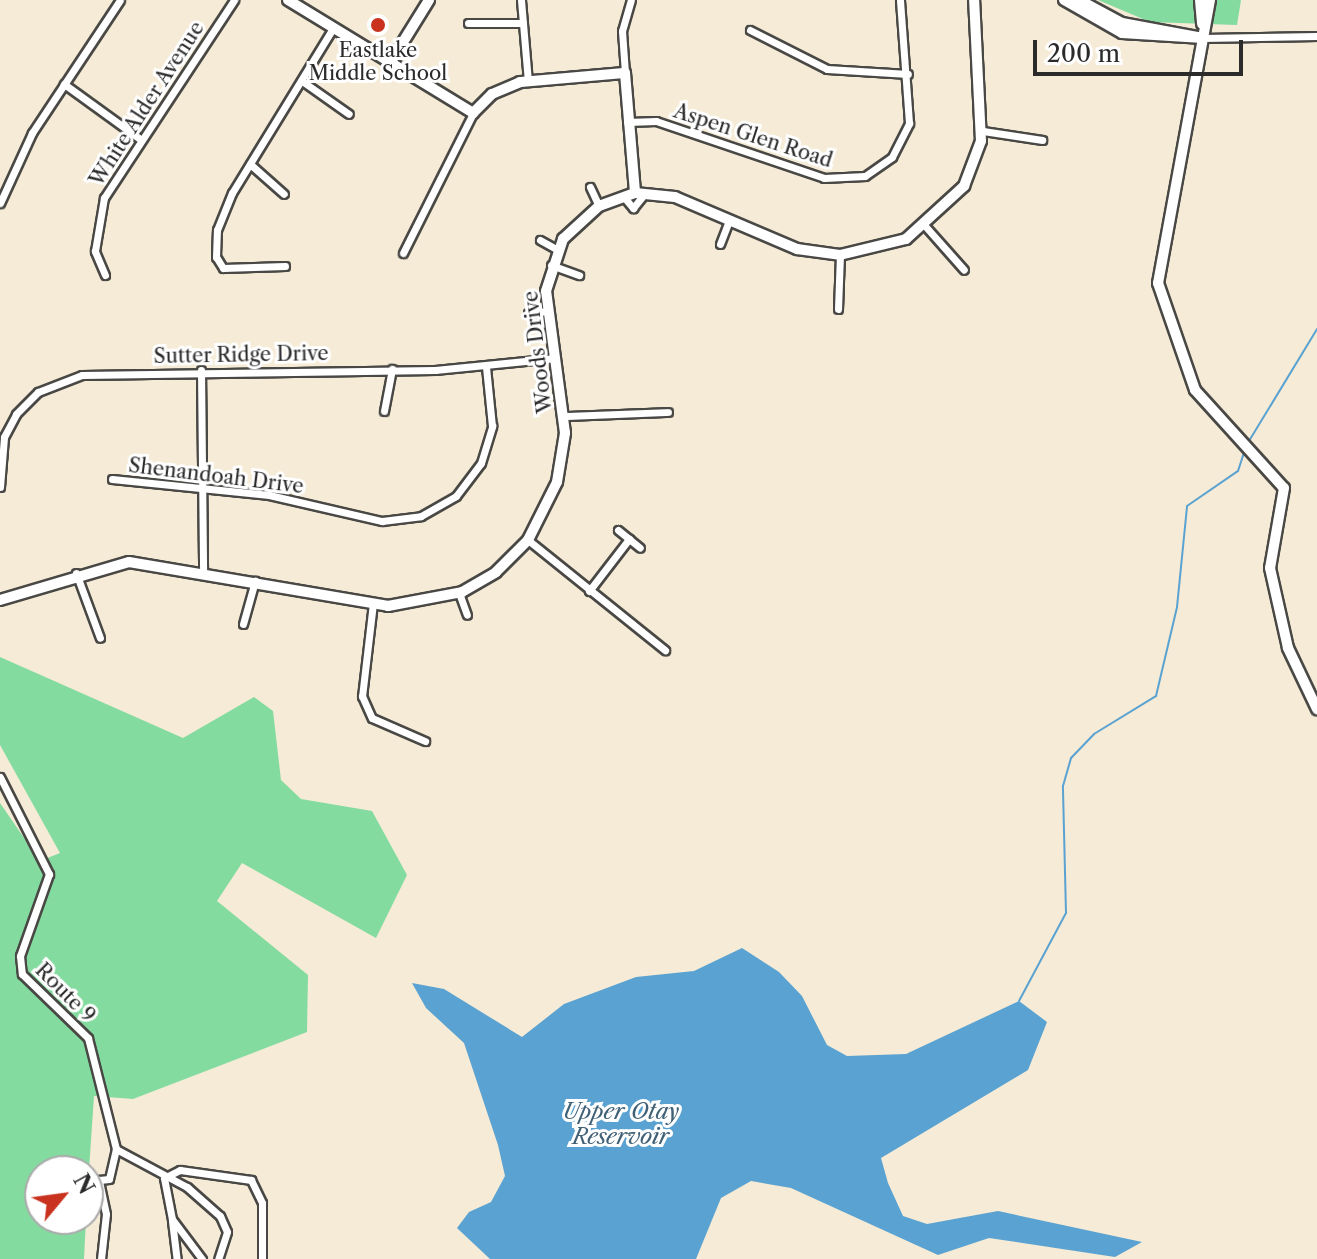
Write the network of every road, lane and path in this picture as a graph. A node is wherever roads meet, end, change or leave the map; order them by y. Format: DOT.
graph roads {
  1 [pos="120,0"];
  2 [pos="234,0"];
  3 [pos="288,0"];
  4 [pos="429,0"];
  5 [pos="521,0"];
  6 [pos="631,0"];
  7 [pos="900,0"];
  8 [pos="974,0"];
  9 [pos="1064,0"];
  10 [pos="1079,0"];
  11 [pos="1200,0"];
  12 [pos="1210,0"];
  13 [pos="468,23"];
  14 [pos="523,23"];
  15 [pos="333,28"];
  16 [pos="750,30"];
  17 [pos="1317,36"];
  18 [pos="1203,38"];
  19 [pos="390,63"];
  20 [pos="625,73"];
  21 [pos="908,74"];
  22 [pos="302,81"];
  23 [pos="528,81"];
  24 [pos="64,84"];
  25 [pos="473,113"];
  26 [pos="349,114"];
  27 [pos="627,122"];
  28 [pos="983,131"];
  29 [pos="140,139"];
  30 [pos="1042,140"];
  31 [pos="250,164"];
  32 [pos="590,187"];
  33 [pos="640,193"];
  34 [pos="284,194"];
  35 [pos="0,203"];
  36 [pos="599,206"];
  37 [pos="729,220"];
  38 [pos="926,227"];
  39 [pos="540,240"];
  40 [pos="720,244"];
  41 [pos="556,249"];
  42 [pos="403,253"];
  43 [pos="840,255"];
  44 [pos="550,264"];
  45 [pos="285,266"];
  46 [pos="964,270"];
  47 [pos="105,275"];
  48 [pos="579,275"];
  49 [pos="838,309"];
  50 [pos="548,311"];
  51 [pos="528,313"];
  52 [pos="555,358"];
  53 [pos="486,367"];
  54 [pos="392,369"];
  55 [pos="201,370"];
  56 [pos="384,411"];
  57 [pos="668,412"];
  58 [pos="564,416"];
  59 [pos="112,479"];
  60 [pos="0,487"];
  61 [pos="207,491"];
  62 [pos="618,530"];
  63 [pos="629,539"];
  64 [pos="528,540"];
  65 [pos="640,548"];
  66 [pos="203,571"];
  67 [pos="76,573"];
  68 [pos="255,581"];
  69 [pos="589,591"];
  70 [pos="459,593"];
  71 [pos="0,600"];
  72 [pos="373,603"];
  73 [pos="467,615"];
  74 [pos="243,624"];
  75 [pos="100,638"];
  76 [pos="665,650"];
  77 [pos="1317,709"];
  78 [pos="425,741"];
  79 [pos="0,777"];
  80 [pos="116,1149"];
  81 [pos="164,1178"];
  82 [pos="172,1219"];
  83 [pos="101,1259"];
  84 [pos="177,1259"];
  85 [pos="202,1259"];
  86 [pos="218,1259"];
  87 [pos="262,1259"];
  1 -- 24 [label="street"];
  2 -- 29 [label="street, White Alder Avenue"];
  3 -- 15 [label="street"];
  4 -- 19 [label="street"];
  5 -- 14 [label="street"];
  6 -- 20 [label="street"];
  7 -- 21 [label="street, Aspen Glen Road"];
  8 -- 28 [label="street"];
  9 -- 18 [label="street"];
  10 -- 18 [label="street"];
  11 -- 18 [label="street"];
  12 -- 18 [label="street"];
  13 -- 14 [label="street"];
  14 -- 23 [label="street"];
  15 -- 19 [label="street"];
  15 -- 22 [label="street"];
  16 -- 21 [label="street"];
  17 -- 18 [label="street"];
  18 -- 77 [label="street"];
  19 -- 25 [label="street"];
  20 -- 23 [label="street"];
  20 -- 27 [label="street"];
  21 -- 27 [label="street, Aspen Glen Road"];
  22 -- 26 [label="street"];
  22 -- 31 [label="street"];
  23 -- 25 [label="street"];
  24 -- 29 [label="street"];
  24 -- 35 [label="street"];
  25 -- 42 [label="street"];
  27 -- 33 [label="street"];
  28 -- 30 [label="street"];
  28 -- 38 [label="street"];
  29 -- 47 [label="street, White Alder Avenue"];
  31 -- 34 [label="street"];
  31 -- 45 [label="street"];
  32 -- 36 [label="street"];
  33 -- 36 [label="street, Woods Drive"];
  33 -- 37 [label="street"];
  36 -- 41 [label="street, Woods Drive"];
  37 -- 40 [label="street"];
  37 -- 43 [label="street"];
  38 -- 43 [label="street"];
  38 -- 46 [label="street"];
  39 -- 41 [label="street"];
  41 -- 44 [label="street, Woods Drive"];
  43 -- 49 [label="street"];
  44 -- 48 [label="street"];
  44 -- 50 [label="street, Woods Drive"];
  50 -- 51 [label="street"];
  50 -- 52 [label="street, Woods Drive"];
  52 -- 53 [label="street, Sutter Ridge Drive"];
  52 -- 58 [label="street, Woods Drive"];
  53 -- 54 [label="street, Sutter Ridge Drive"];
  53 -- 61 [label="street, Shenandoah Drive"];
  54 -- 55 [label="street, Sutter Ridge Drive"];
  54 -- 56 [label="street"];
  55 -- 60 [label="street, Sutter Ridge Drive"];
  55 -- 61 [label="street"];
  57 -- 58 [label="street"];
  58 -- 64 [label="street, Woods Drive"];
  59 -- 61 [label="street, Shenandoah Drive"];
  61 -- 66 [label="street"];
  62 -- 63 [label="street"];
  63 -- 65 [label="street"];
  63 -- 69 [label="street"];
  64 -- 69 [label="street"];
  64 -- 70 [label="street, Woods Drive"];
  66 -- 67 [label="street"];
  66 -- 68 [label="street"];
  67 -- 71 [label="street"];
  67 -- 75 [label="street"];
  68 -- 72 [label="street"];
  68 -- 74 [label="street"];
  69 -- 76 [label="street"];
  70 -- 72 [label="street"];
  70 -- 73 [label="street"];
  72 -- 78 [label="street"];
  79 -- 80 [label="street, Route 9"];
  80 -- 81 [label="street"];
  80 -- 83 [label="street"];
  81 -- 82 [label="street"];
  81 -- 86 [label="street"];
  81 -- 87 [label="street"];
  82 -- 84 [label="street"];
  82 -- 85 [label="street"];
}
